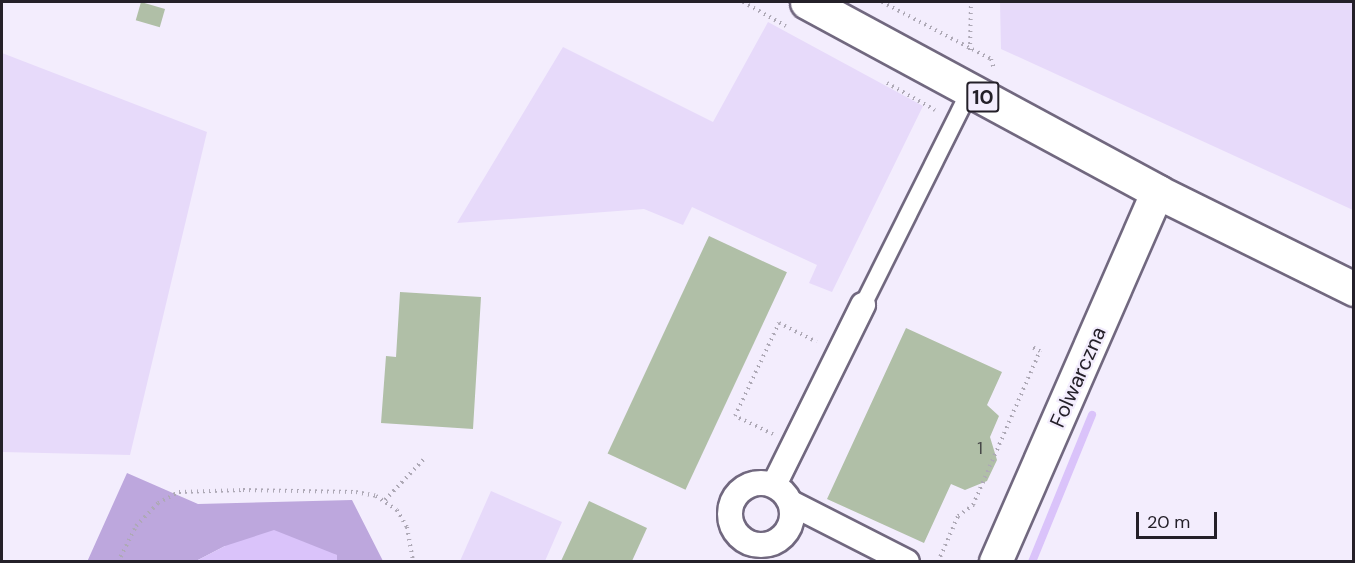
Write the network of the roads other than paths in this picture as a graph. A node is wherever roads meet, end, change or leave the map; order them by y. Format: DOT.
graph roads {
  1 [pos="807,2"];
  2 [pos="970,90"];
  3 [pos="1158,192"];
  4 [pos="1353,289"];
  5 [pos="863,305"];
  6 [pos="774,484"];
  7 [pos="791,503"];
  8 [pos="743,552"];
  9 [pos="907,561"];
  10 [pos="996,561"];
  1 -- 2 [label="main road, 10"];
  2 -- 3 [label="main road, 10"];
  2 -- 5 [label="lane"];
  3 -- 4 [label="main road, 10"];
  3 -- 10 [label="street, Folwarczna"];
  5 -- 6 [label="street"];
  6 -- 7 [label="street"];
  6 -- 8 [label="street"];
  7 -- 8 [label="street"];
  7 -- 9 [label="street"];
}
